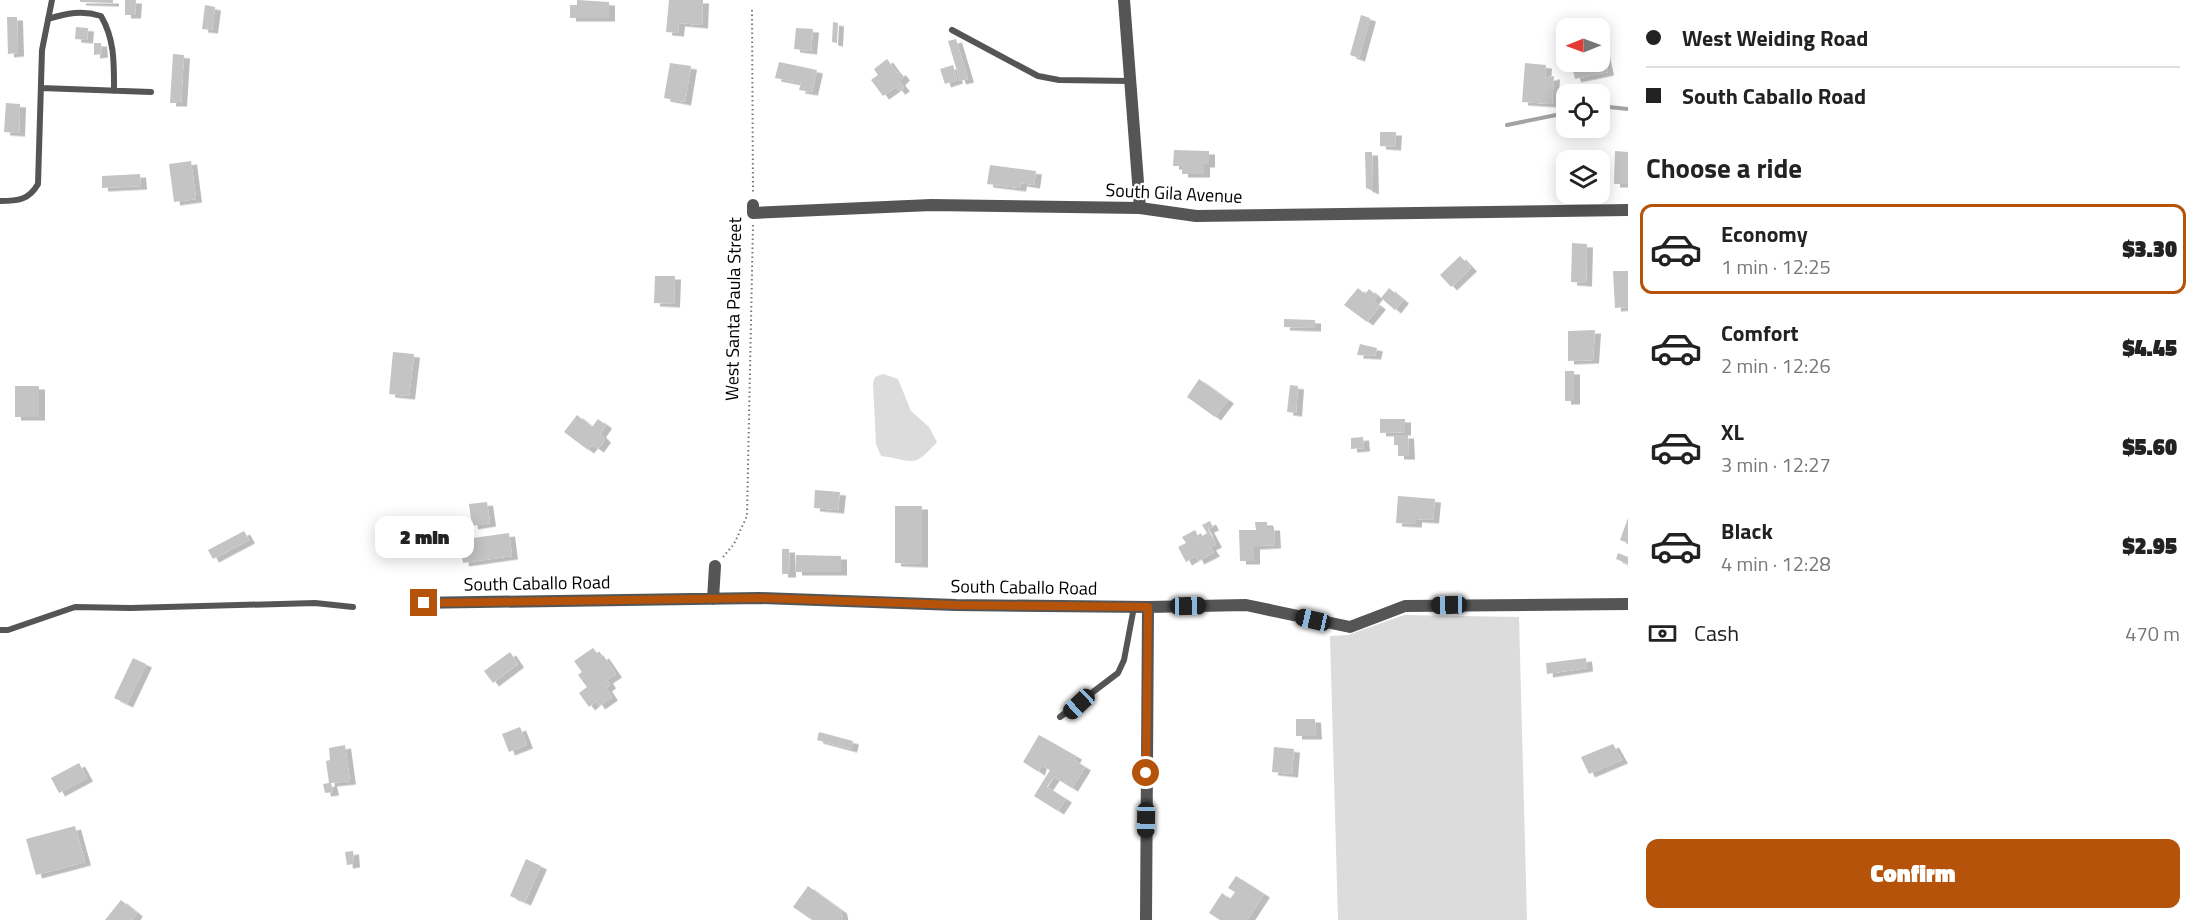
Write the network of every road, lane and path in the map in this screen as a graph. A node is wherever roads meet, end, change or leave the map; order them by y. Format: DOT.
graph roads {
  1 [pos="52,0"];
  2 [pos="1124,0"];
  3 [pos="752,9"];
  4 [pos="48,20"];
  5 [pos="952,30"];
  6 [pos="1131,81"];
  7 [pos="41,88"];
  8 [pos="114,91"];
  9 [pos="151,92"];
  10 [pos="0,201"];
  11 [pos="1140,208"];
  12 [pos="753,209"];
  13 [pos="1628,210"];
  14 [pos="715,566"];
  15 [pos="713,599"];
  16 [pos="413,603"];
  17 [pos="1628,603"];
  18 [pos="353,607"];
  19 [pos="1134,607"];
  20 [pos="1148,607"];
  21 [pos="0,630"];
  22 [pos="1060,717"];
  23 [pos="1146,920"];
  1 -- 4 [label="lane"];
  2 -- 6 [label="street"];
  3 -- 12 [label="path, West Santa Paula Street"];
  4 -- 7 [label="lane"];
  4 -- 8 [label="lane"];
  5 -- 6 [label="lane"];
  6 -- 11 [label="street"];
  7 -- 8 [label="lane"];
  7 -- 10 [label="lane"];
  8 -- 9 [label="lane"];
  11 -- 12 [label="street, South Gila Avenue"];
  11 -- 13 [label="street, South Gila Avenue"];
  12 -- 14 [label="path, West Santa Paula Street"];
  14 -- 15 [label="street"];
  15 -- 16 [label="street, South Caballo Road"];
  15 -- 19 [label="street, South Caballo Road"];
  17 -- 20 [label="street, South Caballo Road"];
  18 -- 21 [label="lane"];
  19 -- 20 [label="street, South Caballo Road"];
  19 -- 22 [label="lane"];
  20 -- 23 [label="street"];
}
